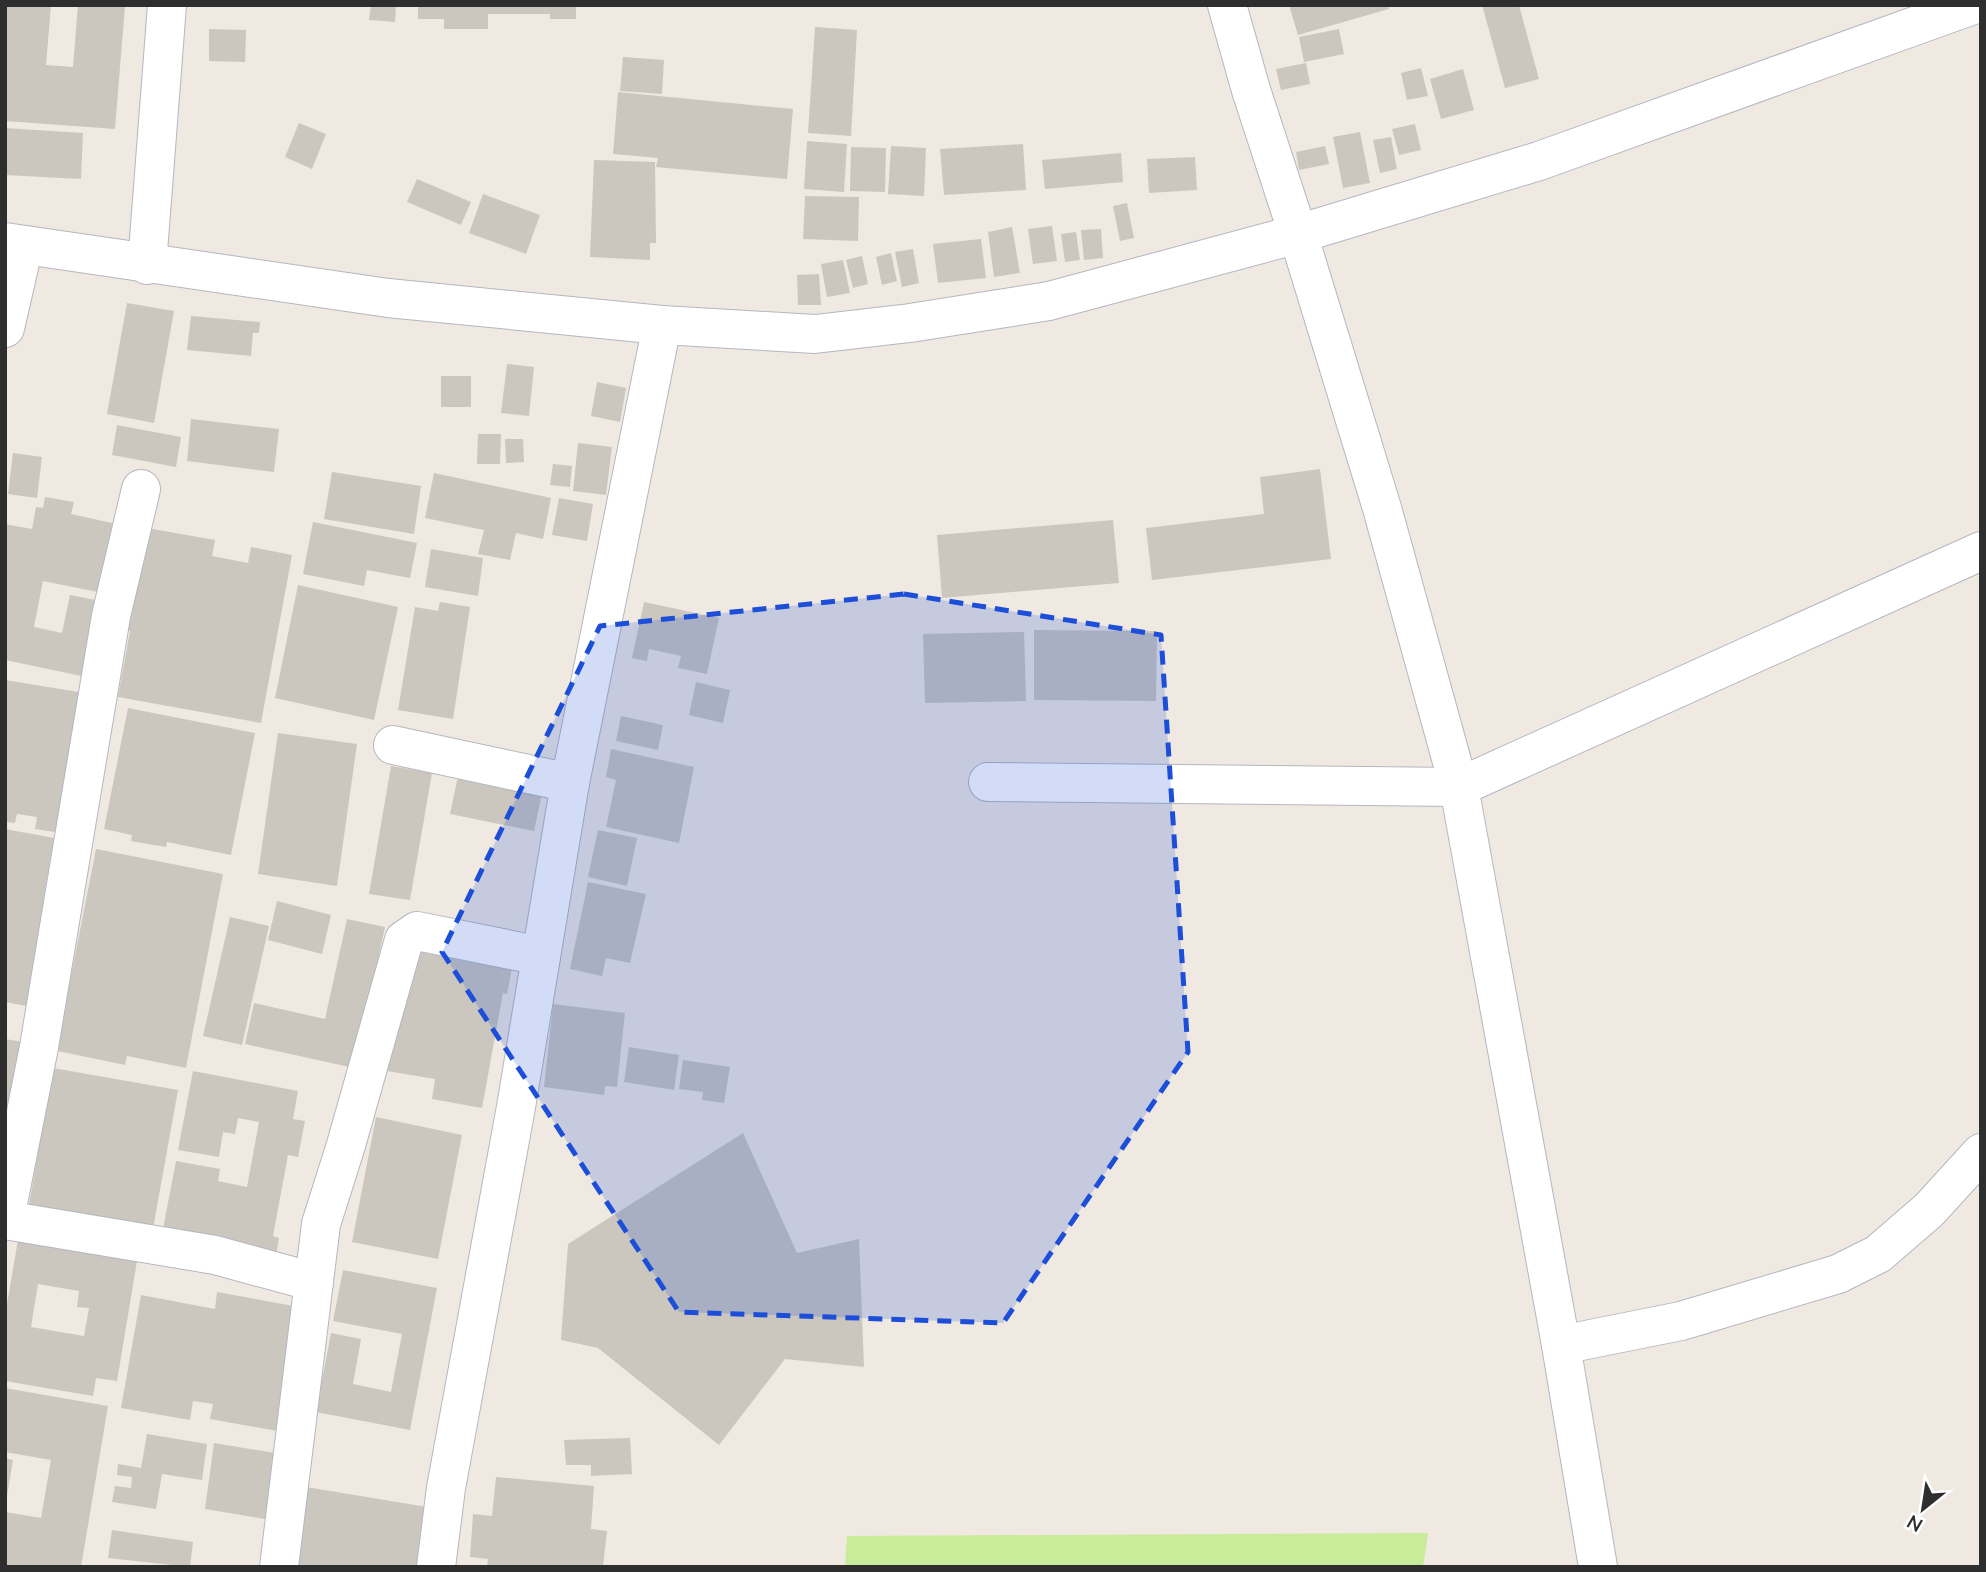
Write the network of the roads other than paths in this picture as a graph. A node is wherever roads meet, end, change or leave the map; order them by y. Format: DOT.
graph roads {
  1 [pos="167,5"];
  2 [pos="1227,5"];
  3 [pos="1973,5"];
  4 [pos="1907,17"];
  5 [pos="1298,234"];
  6 [pos="14,244"];
  7 [pos="147,265"];
  8 [pos="662,325"];
  9 [pos="5,328"];
  10 [pos="141,489"];
  11 [pos="1981,551"];
  12 [pos="393,745"];
  13 [pos="988,782"];
  14 [pos="570,783"];
  15 [pos="1459,787"];
  16 [pos="541,957"];
  17 [pos="1981,1153"];
  18 [pos="5,1219"];
  19 [pos="314,1282"];
  20 [pos="1562,1345"];
  21 [pos="279,1567"];
  22 [pos="436,1567"];
  23 [pos="1598,1567"];
  1 -- 7 [label="street"];
  2 -- 5 [label="street"];
  3 -- 4 [label="street"];
  4 -- 5 [label="street"];
  5 -- 8 [label="street"];
  5 -- 15 [label="street"];
  6 -- 7 [label="street"];
  6 -- 9 [label="street"];
  7 -- 8 [label="street"];
  8 -- 14 [label="street"];
  10 -- 18 [label="street"];
  11 -- 15 [label="street"];
  12 -- 14 [label="street"];
  13 -- 15 [label="street"];
  14 -- 16 [label="street"];
  15 -- 20 [label="street"];
  16 -- 19 [label="street"];
  16 -- 22 [label="street"];
  17 -- 20 [label="street"];
  18 -- 19 [label="street"];
  19 -- 21 [label="street"];
  20 -- 23 [label="street"];
}
